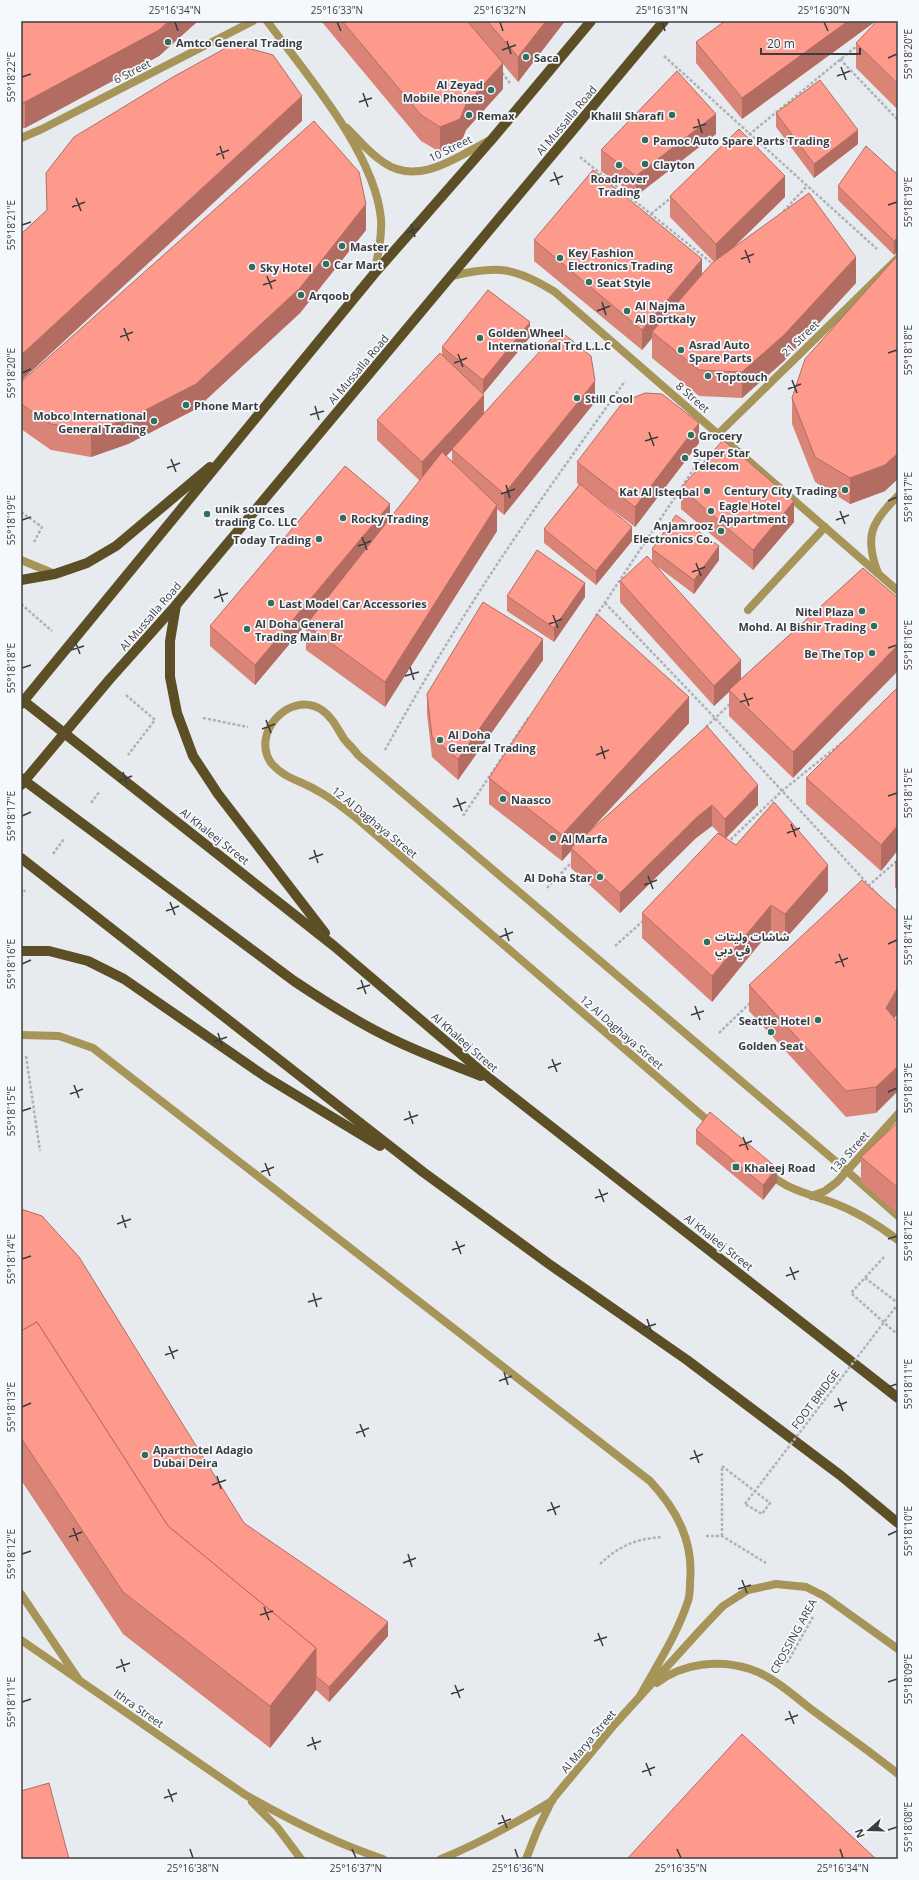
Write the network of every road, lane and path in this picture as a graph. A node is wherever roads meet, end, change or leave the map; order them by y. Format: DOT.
graph roads {
  1 [pos="253,21"];
  2 [pos="267,21"];
  3 [pos="591,21"];
  4 [pos="664,21"];
  5 [pos="863,40"];
  6 [pos="648,41"];
  7 [pos="840,59"];
  8 [pos="500,72"];
  9 [pos="525,100"];
  10 [pos="339,119"];
  11 [pos="898,120"];
  12 [pos="750,134"];
  13 [pos="21,138"];
  14 [pos="493,138"];
  15 [pos="744,139"];
  16 [pos="563,143"];
  17 [pos="807,186"];
  18 [pos="676,194"];
  19 [pos="651,214"];
  20 [pos="776,218"];
  21 [pos="895,260"];
  22 [pos="718,268"];
  23 [pos="374,274"];
  24 [pos="452,276"];
  25 [pos="638,364"];
  26 [pos="718,434"];
  27 [pos="229,452"];
  28 [pos="898,496"];
  29 [pos="825,527"];
  30 [pos="21,560"];
  31 [pos="55,574"];
  32 [pos="879,574"];
  33 [pos="21,580"];
  34 [pos="898,591"];
  35 [pos="605,603"];
  36 [pos="176,605"];
  37 [pos="748,610"];
  38 [pos="592,623"];
  39 [pos="22,701"];
  40 [pos="732,702"];
  41 [pos="176,713"];
  42 [pos="531,715"];
  43 [pos="714,718"];
  44 [pos="154,720"];
  45 [pos="704,729"];
  46 [pos="267,731"];
  47 [pos="66,733"];
  48 [pos="849,736"];
  49 [pos="375,768"];
  50 [pos="22,781"];
  51 [pos="782,791"];
  52 [pos="452,833"];
  53 [pos="725,844"];
  54 [pos="21,858"];
  55 [pos="577,858"];
  56 [pos="898,860"];
  57 [pos="869,885"];
  58 [pos="864,891"];
  59 [pos="879,896"];
  60 [pos="533,902"];
  61 [pos="646,918"];
  62 [pos="334,946"];
  63 [pos="21,951"];
  64 [pos="600,960"];
  65 [pos="754,1000"];
  66 [pos="22,1034"];
  67 [pos="704,1048"];
  68 [pos="488,1078"];
  69 [pos="898,1114"];
  70 [pos="720,1131"];
  71 [pos="40,1152"];
  72 [pos="762,1167"];
  73 [pos="847,1171"];
  74 [pos="423,1172"];
  75 [pos="812,1196"];
  76 [pos="898,1216"];
  77 [pos="898,1240"];
  78 [pos="889,1252"];
  79 [pos="865,1278"];
  80 [pos="898,1303"];
  81 [pos="898,1335"];
  82 [pos="898,1398"];
  83 [pos="898,1523"];
  84 [pos="722,1536"];
  85 [pos="21,1594"];
  86 [pos="824,1596"];
  87 [pos="21,1640"];
  88 [pos="898,1649"];
  89 [pos="80,1680"];
  90 [pos="776,1683"];
  91 [pos="640,1696"];
  92 [pos="898,1774"];
  93 [pos="244,1794"];
  94 [pos="552,1800"];
  95 [pos="302,1859"];
  96 [pos="383,1859"];
  97 [pos="440,1859"];
  98 [pos="526,1859"];
  1 -- 13 [label="street, 6 Street"];
  2 -- 10 [label="street, 10 Street"];
  3 -- 9 [label="main road"];
  4 -- 6 [label="main road, Al Mussalla Road"];
  5 -- 7 [label="path"];
  6 -- 12 [label="path"];
  6 -- 16 [label="main road, Al Mussalla Road"];
  7 -- 11 [label="path"];
  7 -- 12 [label="path"];
  8 -- 9 [label="path"];
  9 -- 14 [label="main road"];
  10 -- 14 [label="street, 10 Street"];
  10 -- 23 [label="street, 10 Street"];
  12 -- 15 [label="path"];
  12 -- 17 [label="path"];
  14 -- 23 [label="main road"];
  16 -- 19 [label="path"];
  16 -- 24 [label="main road, Al Mussalla Road"];
  17 -- 20 [label="path"];
  17 -- 21 [label="path"];
  18 -- 19 [label="path"];
  19 -- 22 [label="path"];
  21 -- 26 [label="street, 21 Street"];
  23 -- 27 [label="main road"];
  24 -- 25 [label="street, 8 Street"];
  24 -- 36 [label="main road, Al Mussalla Road"];
  25 -- 26 [label="street, 8 Street"];
  25 -- 49 [label="path"];
  26 -- 29 [label="street, 8 Street"];
  26 -- 35 [label="path"];
  27 -- 31 [label="main road"];
  27 -- 39 [label="main road"];
  28 -- 32 [label="street"];
  29 -- 32 [label="street, 8 Street"];
  29 -- 37 [label="street"];
  30 -- 31 [label="street"];
  31 -- 33 [label="main road"];
  32 -- 34 [label="street, 8 Street"];
  35 -- 38 [label="path"];
  35 -- 43 [label="path"];
  36 -- 41 [label="main road"];
  36 -- 47 [label="main road, Al Mussalla Road"];
  39 -- 47 [label="main road, Al Khaleej Street"];
  40 -- 43 [label="path"];
  41 -- 44 [label="path"];
  41 -- 46 [label="path"];
  41 -- 62 [label="main road"];
  42 -- 52 [label="path"];
  43 -- 45 [label="path"];
  43 -- 51 [label="path"];
  46 -- 49 [label="street"];
  46 -- 70 [label="street, 12 Al Daghaya Street"];
  47 -- 50 [label="main road, Al Mussalla Road"];
  47 -- 62 [label="main road, Al Khaleej Street"];
  48 -- 51 [label="path"];
  49 -- 52 [label="street"];
  50 -- 68 [label="main road"];
  51 -- 53 [label="path"];
  51 -- 57 [label="path"];
  52 -- 60 [label="street"];
  54 -- 74 [label="main road"];
  55 -- 60 [label="path"];
  56 -- 57 [label="path"];
  57 -- 58 [label="path"];
  57 -- 59 [label="path"];
  60 -- 64 [label="street"];
  61 -- 64 [label="path"];
  62 -- 68 [label="main road, Al Khaleej Street"];
  63 -- 74 [label="main road"];
  64 -- 67 [label="street"];
  65 -- 67 [label="path"];
  66 -- 71 [label="path"];
  66 -- 91 [label="street"];
  67 -- 73 [label="street"];
  68 -- 82 [label="main road, Al Khaleej Street"];
  69 -- 73 [label="street, 13a Street"];
  72 -- 75 [label="street"];
  73 -- 75 [label="street, 13a Street"];
  73 -- 76 [label="street"];
  74 -- 83 [label="main road"];
  75 -- 77 [label="street"];
  78 -- 79 [label="path"];
  79 -- 80 [label="path"];
  79 -- 81 [label="path"];
  80 -- 84 [label="path, FOOT BRIDGE, bridge"];
  85 -- 89 [label="street"];
  86 -- 88 [label="street"];
  86 -- 90 [label="path, CROSSING AREA"];
  86 -- 91 [label="street"];
  87 -- 89 [label="street, Ithra Street"];
  89 -- 93 [label="street, Ithra Street"];
  90 -- 91 [label="street"];
  90 -- 92 [label="street"];
  91 -- 94 [label="street, Al Marya Street"];
  93 -- 95 [label="street, Ithra Street"];
  93 -- 96 [label="street, Ithra Street"];
  94 -- 97 [label="street, Al Marya Street"];
  94 -- 98 [label="street, Al Marya Street"];
}
